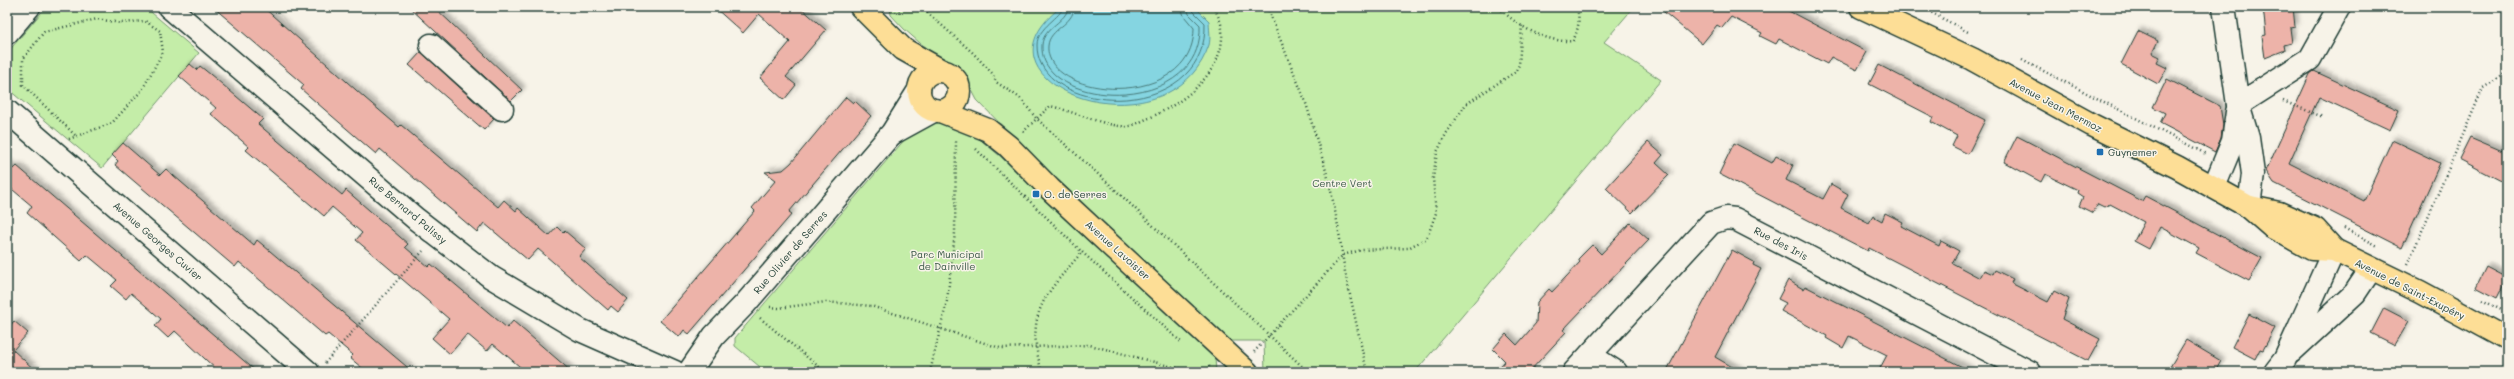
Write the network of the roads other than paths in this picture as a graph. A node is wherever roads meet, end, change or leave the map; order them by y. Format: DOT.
graph roads {
  1 [pos="29,7"];
  2 [pos="861,7"];
  3 [pos="1861,7"];
  4 [pos="2224,7"];
  5 [pos="2339,7"];
  6 [pos="172,10"];
  7 [pos="7,32"];
  8 [pos="431,45"];
  9 [pos="904,49"];
  10 [pos="942,71"];
  11 [pos="959,85"];
  12 [pos="920,88"];
  13 [pos="2238,105"];
  14 [pos="502,109"];
  15 [pos="7,111"];
  16 [pos="937,111"];
  17 [pos="988,130"];
  18 [pos="892,134"];
  19 [pos="2214,187"];
  20 [pos="2249,207"];
  21 [pos="2334,250"];
  22 [pos="2371,269"];
  23 [pos="2507,339"];
  24 [pos="1590,355"];
  25 [pos="2280,365"];
  26 [pos="308,370"];
  27 [pos="674,372"];
  28 [pos="689,372"];
  29 [pos="1246,372"];
  30 [pos="1574,372"];
  31 [pos="1616,372"];
  32 [pos="2030,372"];
  1 -- 7 [label="street"];
  2 -- 9 [label="main road"];
  3 -- 19 [label="main road, Avenue Jean Mermoz"];
  4 -- 13 [label="street"];
  5 -- 13 [label="street"];
  6 -- 27 [label="street, Rue Bernard Palissy"];
  8 -- 14 [label="street"];
  9 -- 10 [label="main road"];
  9 -- 12 [label="main road"];
  10 -- 11 [label="main road"];
  10 -- 12 [label="main road"];
  11 -- 16 [label="main road"];
  11 -- 17 [label="main road, Avenue Lavoisier"];
  12 -- 16 [label="main road"];
  12 -- 18 [label="street, Rue Olivier de Serres"];
  13 -- 19 [label="street"];
  13 -- 20 [label="street"];
  15 -- 26 [label="street, Avenue Georges Cuvier"];
  16 -- 17 [label="main road, Avenue Lavoisier"];
  16 -- 18 [label="street, Rue Olivier de Serres"];
  17 -- 29 [label="main road, Avenue Lavoisier"];
  18 -- 28 [label="street, Rue Olivier de Serres"];
  19 -- 20 [label="main road, Avenue Jean Mermoz"];
  20 -- 21 [label="main road, Avenue Jean Mermoz"];
  21 -- 22 [label="main road, Avenue de Saint-Exupéry"];
  21 -- 25 [label="street"];
  22 -- 23 [label="main road, Avenue de Saint-Exupéry"];
  22 -- 25 [label="street"];
  24 -- 30 [label="street, Rue des Iris"];
  24 -- 31 [label="street"];
  24 -- 32 [label="street, Rue des Iris"];
}
